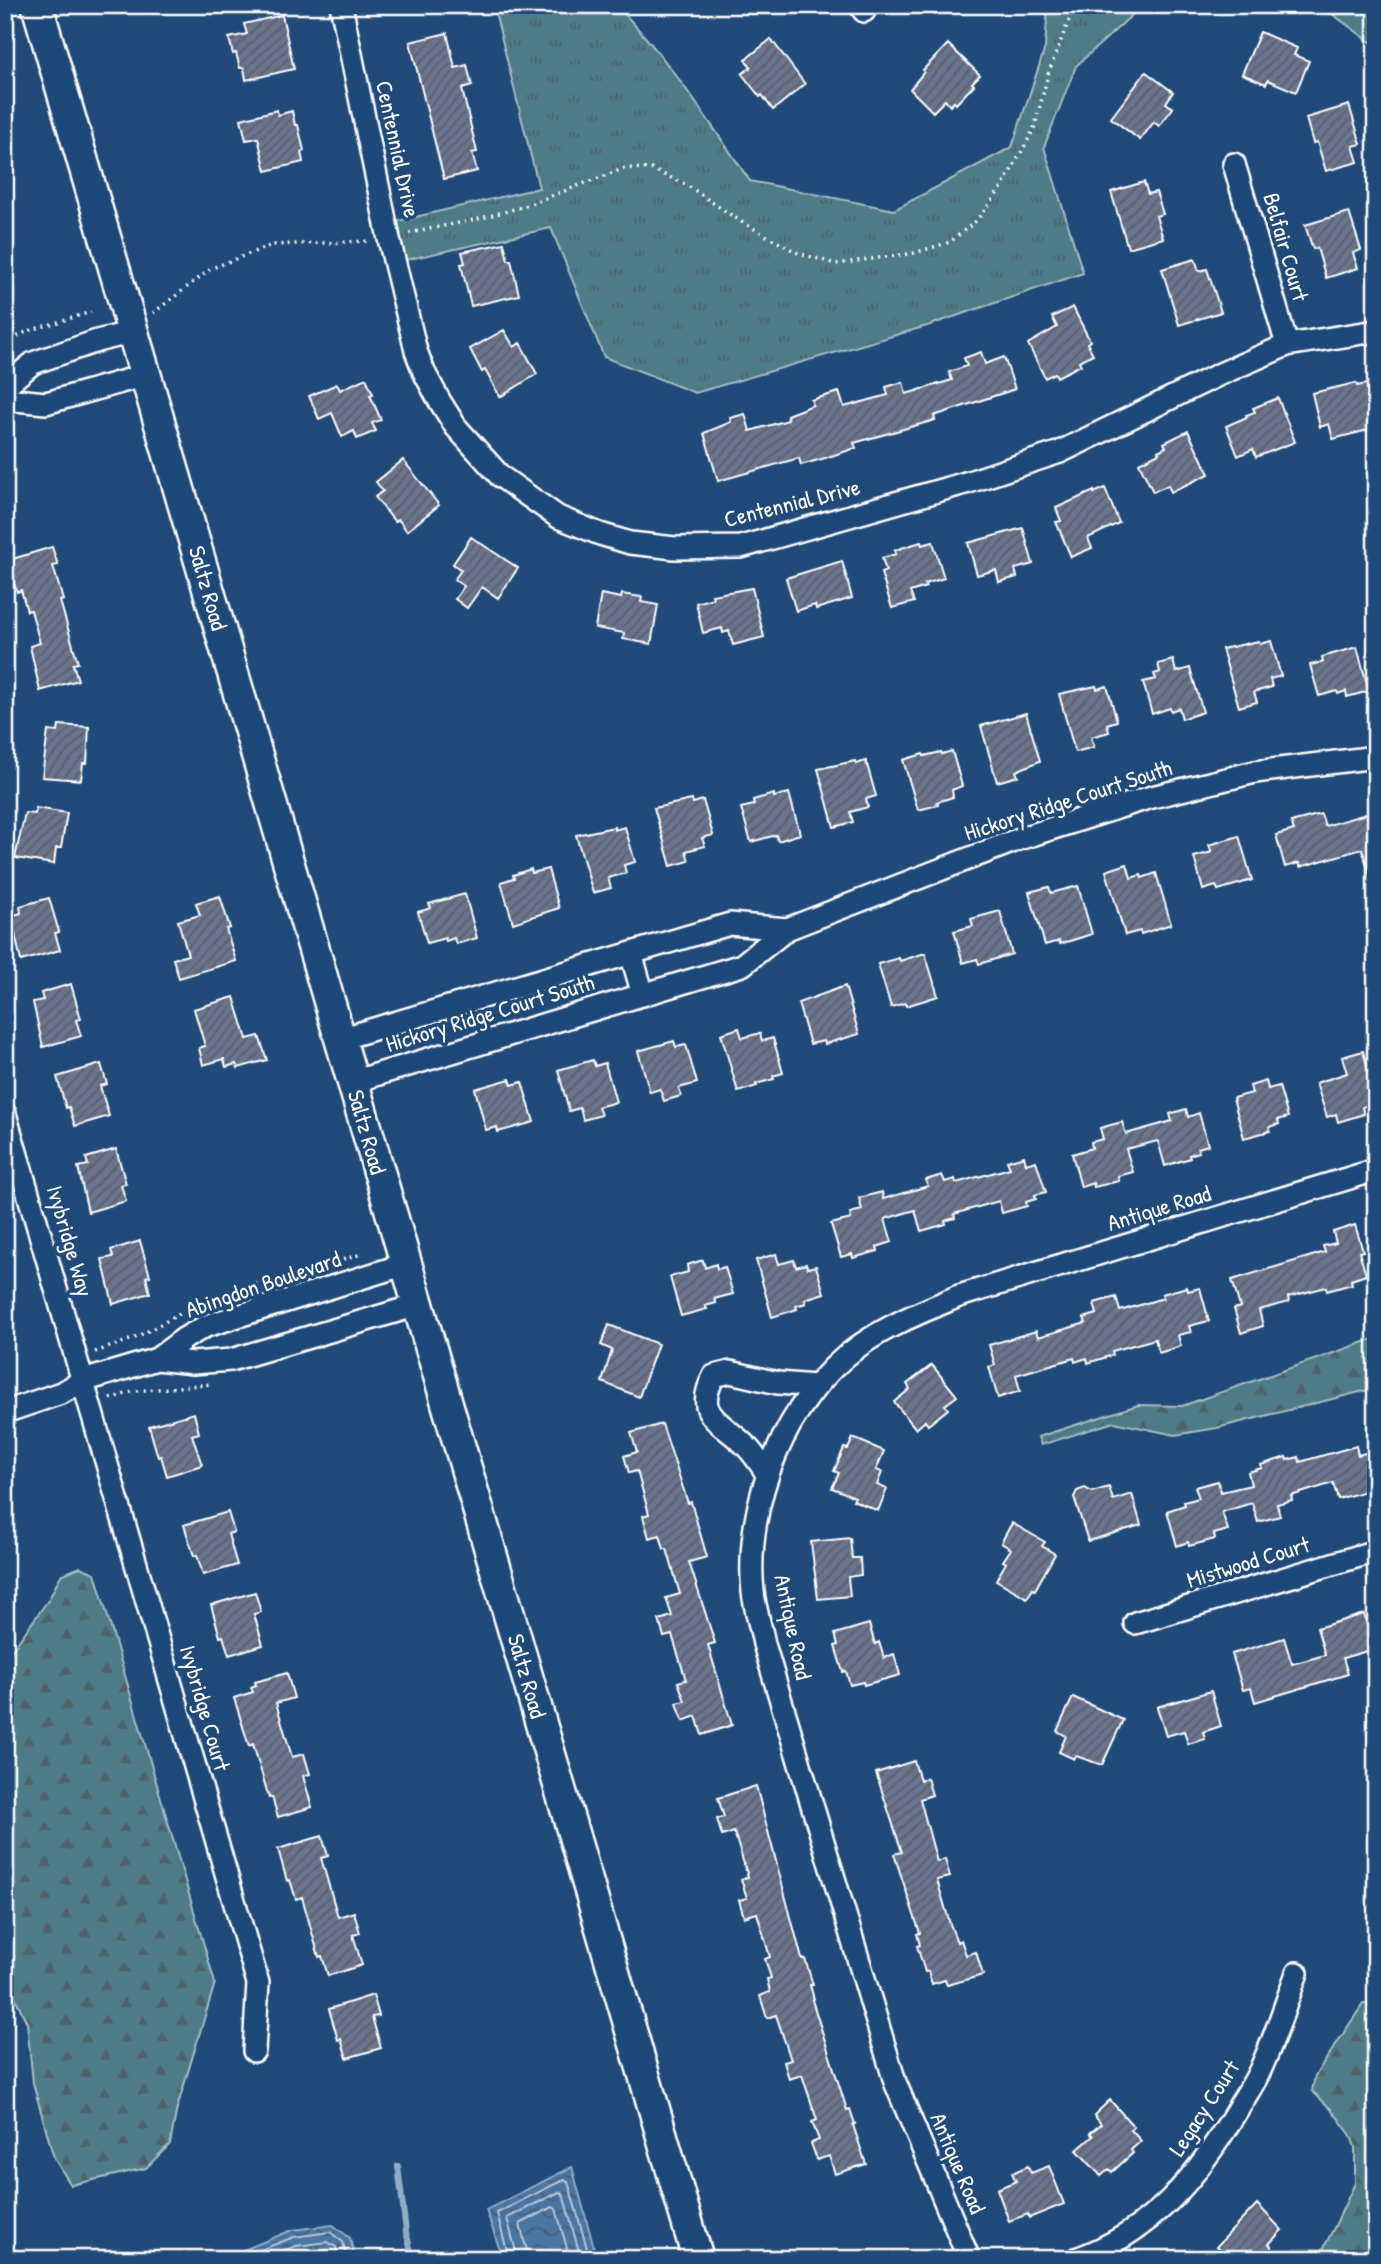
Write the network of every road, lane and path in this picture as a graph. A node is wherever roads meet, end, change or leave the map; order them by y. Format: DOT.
graph roads {
  1 [pos="37,5"];
  2 [pos="341,5"];
  3 [pos="1078,5"];
  4 [pos="1234,164"];
  5 [pos="389,239"];
  6 [pos="91,312"];
  7 [pos="1376,331"];
  8 [pos="133,332"];
  9 [pos="5,343"];
  10 [pos="1287,345"];
  11 [pos="146,375"];
  12 [pos="5,386"];
  13 [pos="5,398"];
  14 [pos="1376,757"];
  15 [pos="787,929"];
  16 [pos="631,953"];
  17 [pos="643,995"];
  18 [pos="340,1040"];
  19 [pos="352,1082"];
  20 [pos="5,1114"];
  21 [pos="1376,1170"];
  22 [pos="406,1264"];
  23 [pos="418,1305"];
  24 [pos="158,1359"];
  25 [pos="83,1381"];
  26 [pos="815,1386"];
  27 [pos="5,1412"];
  28 [pos="767,1474"];
  29 [pos="1376,1551"];
  30 [pos="1135,1623"];
  31 [pos="1297,1973"];
  32 [pos="254,2051"];
  33 [pos="698,2259"];
  34 [pos="969,2259"];
  35 [pos="1076,2259"];
  1 -- 8 [label="street, Saltz Road"];
  2 -- 5 [label="street, Centennial Drive"];
  3 -- 5 [label="path"];
  4 -- 10 [label="street, Belfair Court"];
  5 -- 8 [label="path"];
  5 -- 10 [label="street, Centennial Drive"];
  6 -- 9 [label="path"];
  7 -- 10 [label="street, Centennial Drive"];
  8 -- 11 [label="street, Saltz Road"];
  8 -- 12 [label="street"];
  11 -- 13 [label="street"];
  11 -- 18 [label="street, Saltz Road"];
  14 -- 15 [label="street, Hickory Ridge Court South"];
  15 -- 16 [label="street, Hickory Ridge Court South"];
  15 -- 17 [label="street, Hickory Ridge Court South"];
  16 -- 17 [label="street"];
  16 -- 18 [label="street, Hickory Ridge Court South"];
  17 -- 19 [label="street, Hickory Ridge Court South"];
  18 -- 19 [label="street, Saltz Road"];
  19 -- 22 [label="street, Saltz Road"];
  20 -- 25 [label="street, Ivybridge Way"];
  21 -- 26 [label="street, Antique Road"];
  22 -- 23 [label="street, Saltz Road"];
  22 -- 24 [label="street, Abingdon Boulevard"];
  23 -- 24 [label="street"];
  23 -- 33 [label="street, Saltz Road"];
  24 -- 25 [label="street"];
  25 -- 27 [label="street"];
  25 -- 32 [label="street, Ivybridge Court"];
  26 -- 28 [label="street, Antique Road"];
  26 -- 28 [label="street"];
  28 -- 34 [label="street, Antique Road"];
  29 -- 30 [label="street, Mistwood Court"];
  31 -- 35 [label="street, Legacy Court"];
}
